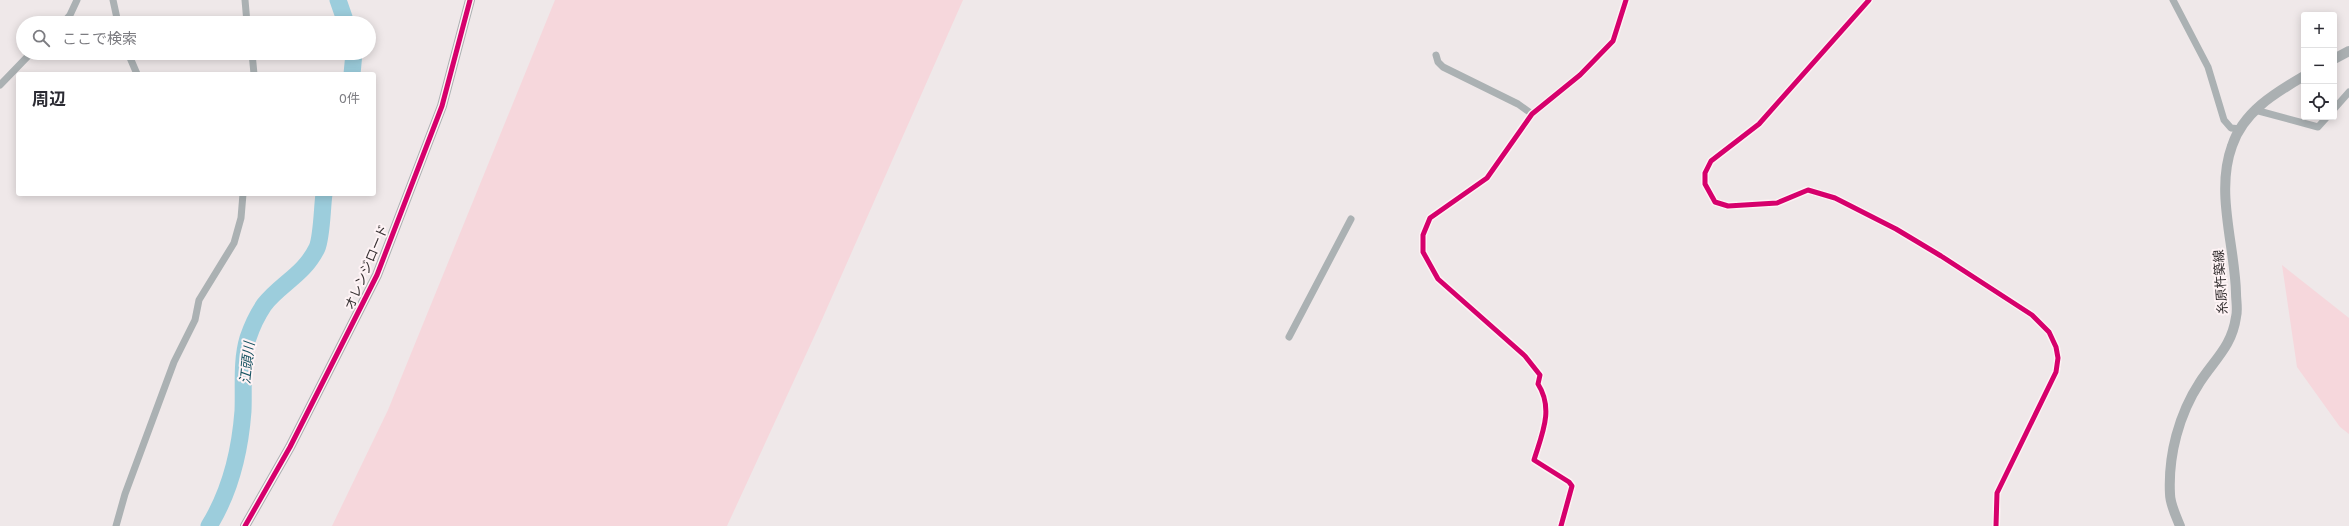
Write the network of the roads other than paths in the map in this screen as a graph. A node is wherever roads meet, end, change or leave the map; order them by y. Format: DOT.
graph roads {
  1 [pos="77,0"];
  2 [pos="113,0"];
  3 [pos="245,0"];
  4 [pos="470,0"];
  5 [pos="1626,0"];
  6 [pos="1869,0"];
  7 [pos="2173,0"];
  8 [pos="70,16"];
  9 [pos="116,16"];
  10 [pos="246,16"];
  11 [pos="2349,51"];
  12 [pos="1436,55"];
  13 [pos="2337,57"];
  14 [pos="24,60"];
  15 [pos="131,60"];
  16 [pos="253,60"];
  17 [pos="136,72"];
  18 [pos="254,72"];
  19 [pos="2301,78"];
  20 [pos="0,85"];
  21 [pos="2349,92"];
  22 [pos="2337,106"];
  23 [pos="2254,110"];
  24 [pos="1532,114"];
  25 [pos="2324,120"];
  26 [pos="2241,129"];
  27 [pos="243,196"];
  28 [pos="1351,219"];
  29 [pos="1289,337"];
  30 [pos="116,526"];
  31 [pos="245,526"];
  32 [pos="1561,526"];
  33 [pos="1996,526"];
  34 [pos="2180,526"];
  1 -- 8 [label="street"];
  2 -- 9 [label="street"];
  3 -- 10 [label="street"];
  4 -- 31 [label="street, オレンジロード"];
  5 -- 24 [label="street"];
  6 -- 33 [label="street"];
  7 -- 26 [label="street"];
  11 -- 13 [label="street"];
  12 -- 24 [label="street"];
  14 -- 20 [label="street"];
  15 -- 17 [label="street"];
  16 -- 18 [label="street"];
  19 -- 23 [label="street, 糸原杵築線"];
  21 -- 22 [label="street"];
  23 -- 25 [label="street"];
  23 -- 26 [label="street, 糸原杵築線"];
  24 -- 32 [label="street"];
  26 -- 34 [label="street, 糸原杵築線"];
  27 -- 30 [label="street"];
  28 -- 29 [label="street"];
}
